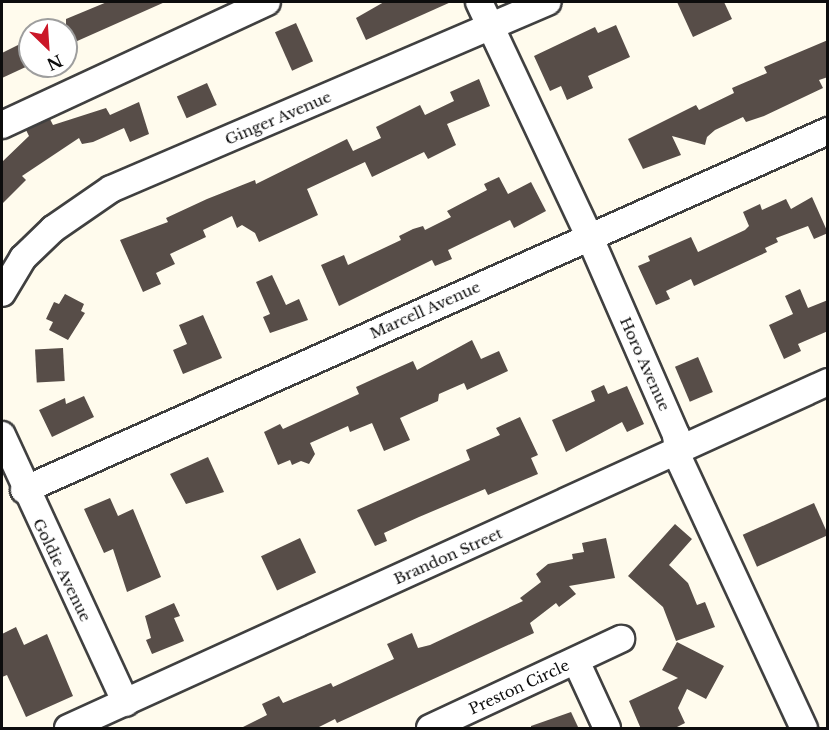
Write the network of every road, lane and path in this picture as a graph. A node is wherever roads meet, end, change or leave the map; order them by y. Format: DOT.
graph roads {
  1 [pos="267,2"];
  2 [pos="479,2"];
  3 [pos="548,2"];
  4 [pos="491,27"];
  5 [pos="2,125"];
  6 [pos="828,131"];
  7 [pos="590,238"];
  8 [pos="2,293"];
  9 [pos="828,382"];
  10 [pos="2,435"];
  11 [pos="678,448"];
  12 [pos="24,490"];
  13 [pos="621,639"];
  14 [pos="576,661"];
  15 [pos="126,703"];
  16 [pos="68,729"];
  17 [pos="430,729"];
  18 [pos="607,729"];
  19 [pos="804,729"];
  1 -- 5 [label="street"];
  2 -- 4 [label="street, Horo Avenue"];
  3 -- 4 [label="street, Ginger Avenue"];
  4 -- 7 [label="street, Horo Avenue"];
  4 -- 8 [label="street, Ginger Avenue"];
  6 -- 7 [label="street, Marcell Avenue"];
  7 -- 11 [label="street, Horo Avenue"];
  7 -- 12 [label="street, Marcell Avenue"];
  9 -- 11 [label="street, Brandon Street"];
  10 -- 12 [label="street, Goldie Avenue"];
  11 -- 15 [label="street, Brandon Street"];
  11 -- 19 [label="street, Horo Avenue"];
  12 -- 15 [label="street, Goldie Avenue"];
  13 -- 14 [label="street, Preston Circle"];
  14 -- 17 [label="street, Preston Circle"];
  14 -- 18 [label="street, Preston Circle"];
  15 -- 16 [label="street, Brandon Street"];
}
